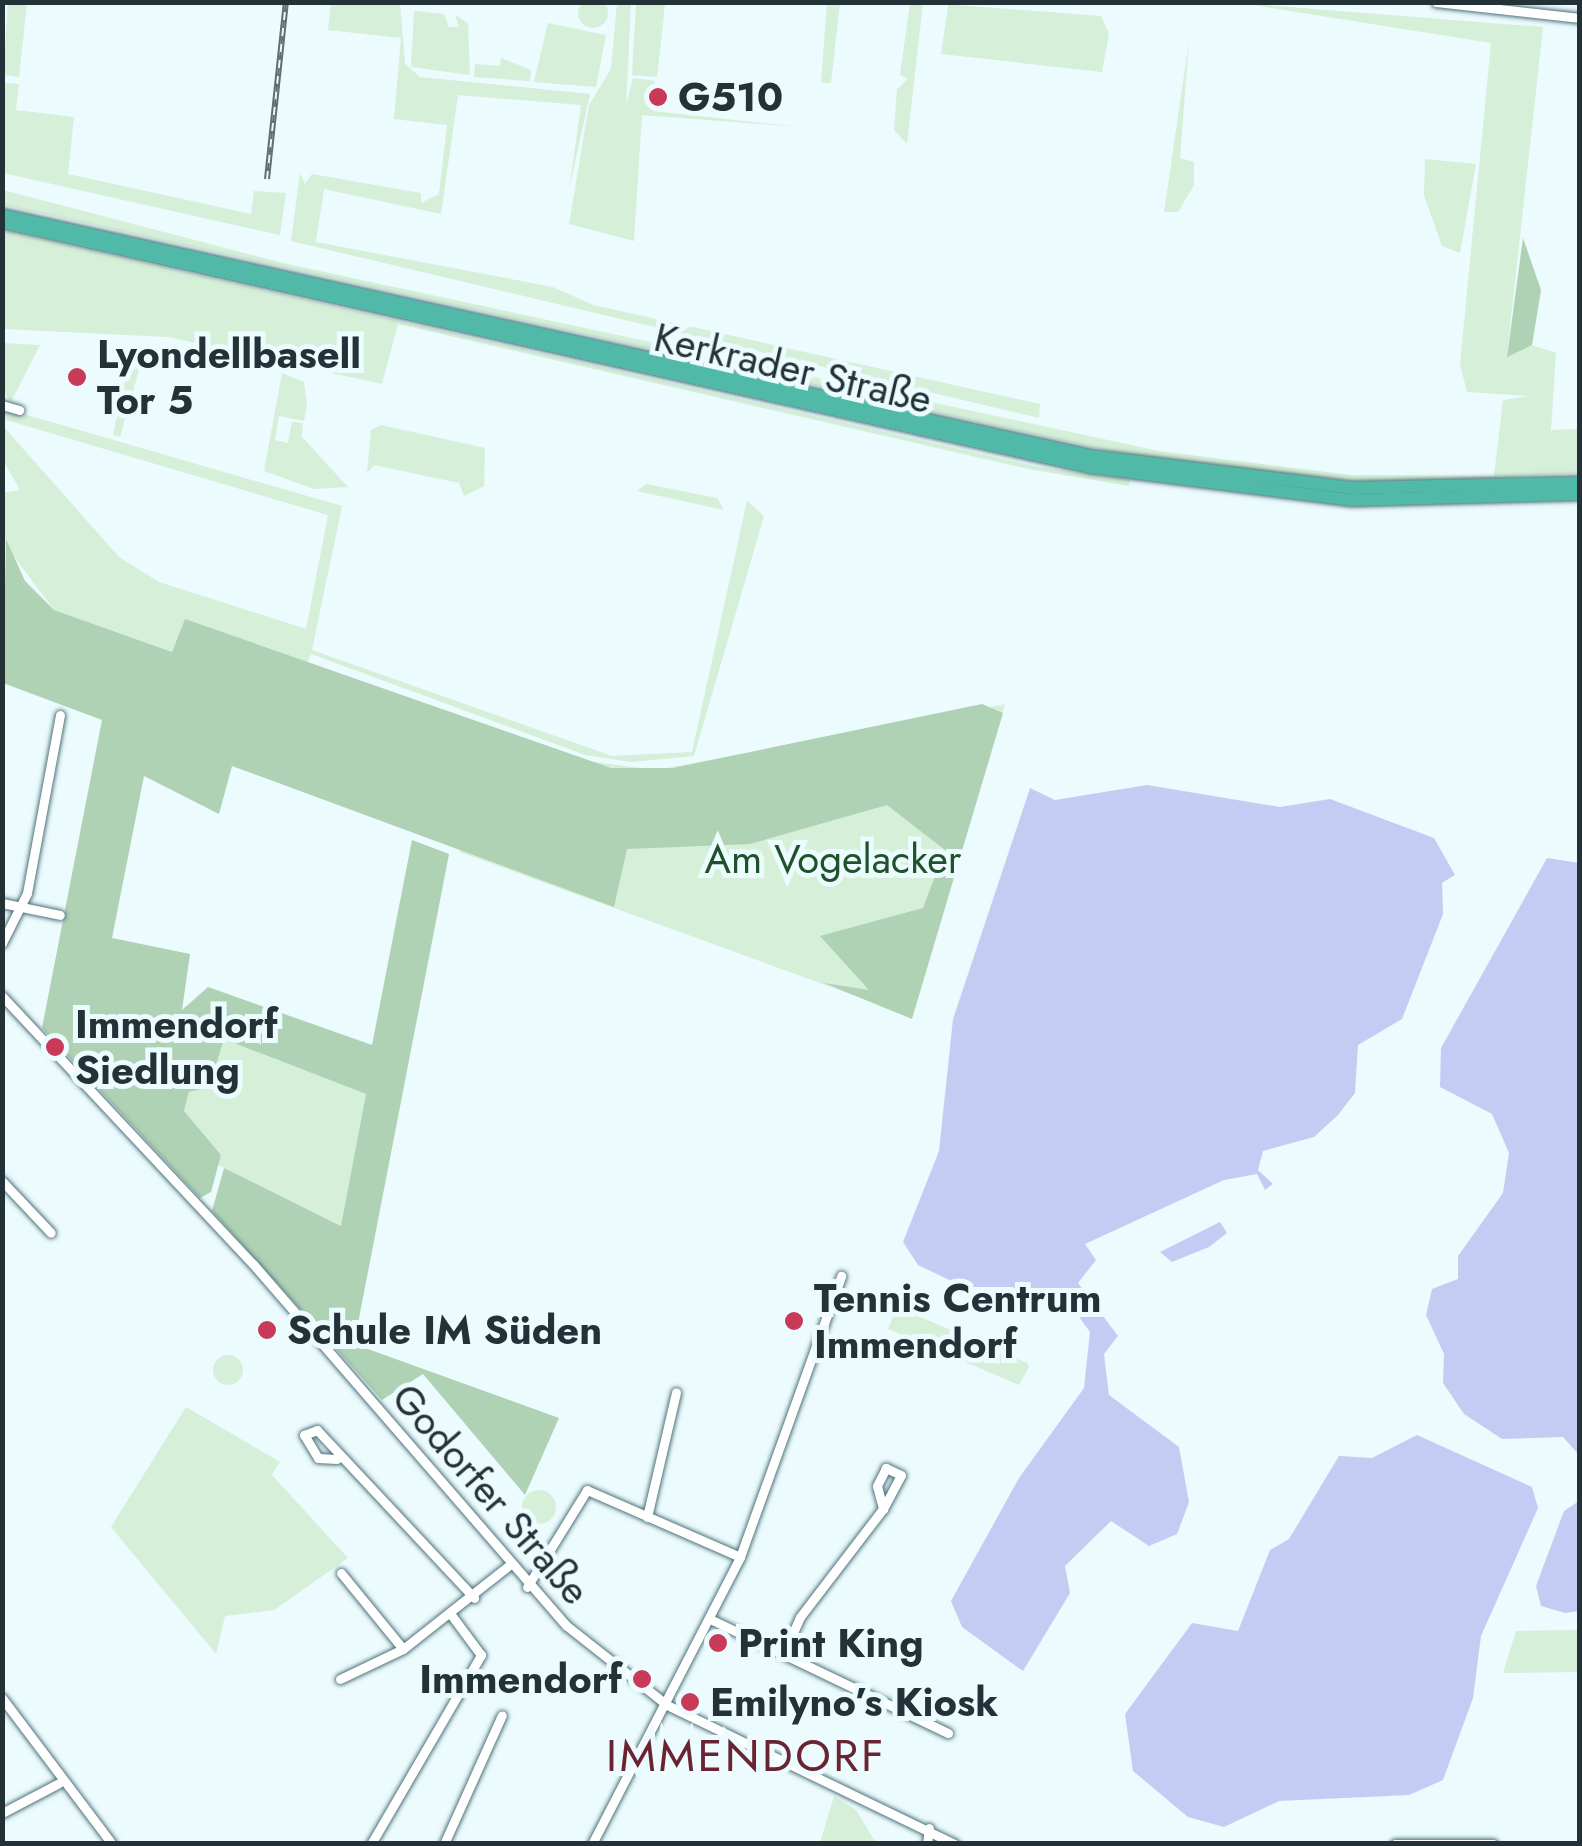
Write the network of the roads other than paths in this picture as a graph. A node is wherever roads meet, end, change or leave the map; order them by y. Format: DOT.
graph roads {
  1 [pos="1436,2"];
  2 [pos="1580,18"];
  3 [pos="5,219"];
  4 [pos="2,405"];
  5 [pos="20,410"];
  6 [pos="1580,483"];
  7 [pos="1580,494"];
  8 [pos="60,715"];
  9 [pos="2,902"];
  10 [pos="23,907"];
  11 [pos="60,915"];
  12 [pos="2,944"];
  13 [pos="2,996"];
  14 [pos="2,1181"];
  15 [pos="51,1232"];
  16 [pos="841,1276"];
  17 [pos="676,1392"];
  18 [pos="338,1459"];
  19 [pos="883,1509"];
  20 [pos="647,1516"];
  21 [pos="740,1557"];
  22 [pos="508,1566"];
  23 [pos="341,1573"];
  24 [pos="527,1586"];
  25 [pos="474,1598"];
  26 [pos="452,1616"];
  27 [pos="710,1619"];
  28 [pos="403,1649"];
  29 [pos="784,1654"];
  30 [pos="340,1678"];
  31 [pos="2,1698"];
  32 [pos="667,1705"];
  33 [pos="502,1715"];
  34 [pos="948,1733"];
  35 [pos="59,1783"];
  36 [pos="2,1813"];
  37 [pos="929,1828"];
  38 [pos="112,1844"];
  39 [pos="371,1844"];
  40 [pos="444,1844"];
  41 [pos="592,1844"];
  42 [pos="927,1844"];
  43 [pos="955,1844"];
  44 [pos="1395,1844"];
  45 [pos="1494,1844"];
  1 -- 2 [label="street"];
  3 -- 6 [label="highway, Kerkrader Straße"];
  3 -- 7 [label="highway, Kerkrader Straße"];
  4 -- 5 [label="street"];
  8 -- 10 [label="street"];
  9 -- 10 [label="street"];
  10 -- 11 [label="street"];
  10 -- 12 [label="street"];
  13 -- 22 [label="street, Godorfer Straße"];
  14 -- 15 [label="street"];
  16 -- 21 [label="street"];
  17 -- 20 [label="street"];
  18 -- 25 [label="street"];
  19 -- 29 [label="street"];
  20 -- 21 [label="street"];
  20 -- 24 [label="street"];
  21 -- 27 [label="street"];
  22 -- 24 [label="street, Godorfer Straße"];
  22 -- 25 [label="street"];
  23 -- 28 [label="street"];
  24 -- 32 [label="street, Godorfer Straße"];
  25 -- 26 [label="street"];
  26 -- 28 [label="street"];
  26 -- 39 [label="street"];
  27 -- 29 [label="street"];
  27 -- 32 [label="street"];
  28 -- 30 [label="street"];
  29 -- 34 [label="street"];
  31 -- 35 [label="street"];
  32 -- 37 [label="street, Godorfer Straße"];
  32 -- 41 [label="street"];
  33 -- 40 [label="street"];
  35 -- 36 [label="street"];
  35 -- 38 [label="street"];
  37 -- 42 [label="street"];
  37 -- 43 [label="street, Godorfer Straße"];
  44 -- 45 [label="street"];
}
